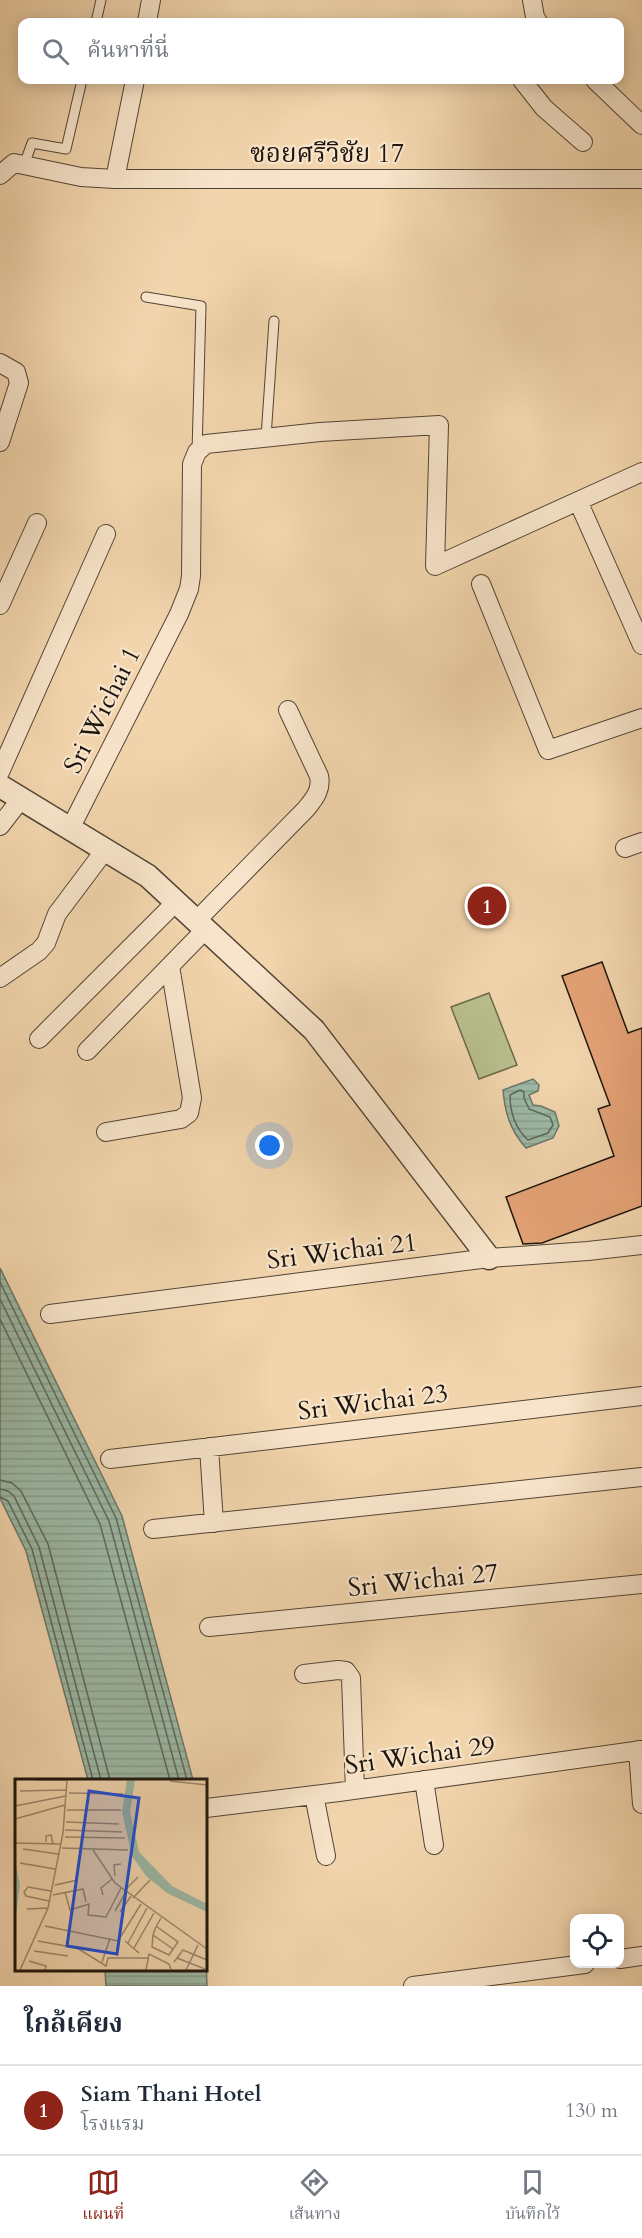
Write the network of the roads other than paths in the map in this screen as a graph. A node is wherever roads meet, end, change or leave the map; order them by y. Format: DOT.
graph roads {
  1 [pos="101,0"];
  2 [pos="151,0"];
  3 [pos="97,18"];
  4 [pos="148,18"];
  5 [pos="81,84"];
  6 [pos="134,84"];
  7 [pos="525,84"];
  8 [pos="599,84"];
  9 [pos="642,125"];
  10 [pos="583,142"];
  11 [pos="20,164"];
  12 [pos="0,175"];
  13 [pos="115,179"];
  14 [pos="642,179"];
  15 [pos="146,297"];
  16 [pos="274,321"];
  17 [pos="0,363"];
  18 [pos="266,437"];
  19 [pos="0,442"];
  20 [pos="197,452"];
  21 [pos="642,472"];
  22 [pos="578,501"];
  23 [pos="38,523"];
  24 [pos="106,534"];
  25 [pos="482,584"];
  26 [pos="0,605"];
  27 [pos="642,645"];
  28 [pos="288,710"];
  29 [pos="642,718"];
  30 [pos="0,772"];
  31 [pos="0,786"];
  32 [pos="21,799"];
  33 [pos="0,826"];
  34 [pos="70,829"];
  35 [pos="105,850"];
  36 [pos="176,902"];
  37 [pos="201,925"];
  38 [pos="170,966"];
  39 [pos="0,978"];
  40 [pos="39,1039"];
  41 [pos="87,1051"];
  42 [pos="106,1132"];
  43 [pos="642,1245"];
  44 [pos="489,1258"];
  45 [pos="50,1314"];
  46 [pos="642,1396"];
  47 [pos="209,1447"];
  48 [pos="110,1459"];
  49 [pos="642,1477"];
  50 [pos="214,1523"];
  51 [pos="153,1529"];
  52 [pos="642,1584"];
  53 [pos="209,1627"];
  54 [pos="304,1674"];
  55 [pos="640,1750"];
  56 [pos="424,1780"];
  57 [pos="355,1790"];
  58 [pos="314,1795"];
  59 [pos="642,1804"];
  60 [pos="207,1808"];
  61 [pos="434,1845"];
  62 [pos="326,1857"];
  63 [pos="642,1956"];
  64 [pos="624,1958"];
  65 [pos="570,1966"];
  66 [pos="413,1986"];
  1 -- 3 [label="lane"];
  2 -- 4 [label="street"];
  5 -- 11 [label="lane"];
  6 -- 13 [label="street"];
  7 -- 10 [label="street"];
  8 -- 9 [label="street"];
  11 -- 12 [label="street"];
  11 -- 13 [label="street, ซอยศรีวิชัย 17"];
  13 -- 14 [label="street, ซอยศรีวิชัย 17"];
  15 -- 20 [label="lane"];
  16 -- 18 [label="lane"];
  17 -- 19 [label="street"];
  18 -- 20 [label="street"];
  18 -- 22 [label="street"];
  20 -- 34 [label="street, Sri Wichai 1"];
  21 -- 22 [label="street"];
  22 -- 27 [label="street"];
  23 -- 26 [label="street"];
  24 -- 30 [label="street"];
  25 -- 29 [label="street"];
  28 -- 37 [label="street"];
  31 -- 32 [label="street"];
  32 -- 33 [label="street"];
  32 -- 34 [label="street"];
  34 -- 35 [label="street"];
  35 -- 36 [label="street"];
  35 -- 39 [label="street"];
  36 -- 37 [label="street"];
  36 -- 40 [label="street"];
  37 -- 38 [label="street"];
  37 -- 44 [label="street"];
  38 -- 41 [label="street"];
  38 -- 42 [label="street"];
  43 -- 44 [label="street, Sri Wichai 21"];
  44 -- 45 [label="street, Sri Wichai 21"];
  46 -- 47 [label="street, Sri Wichai 23"];
  47 -- 48 [label="street, Sri Wichai 23"];
  47 -- 50 [label="street"];
  49 -- 50 [label="street"];
  50 -- 51 [label="street"];
  52 -- 53 [label="street, Sri Wichai 27"];
  54 -- 57 [label="street"];
  55 -- 56 [label="street, Sri Wichai 29"];
  55 -- 59 [label="street"];
  56 -- 57 [label="street, Sri Wichai 29"];
  56 -- 61 [label="street"];
  57 -- 58 [label="street, Sri Wichai 29"];
  58 -- 60 [label="street, Sri Wichai 29"];
  58 -- 62 [label="street"];
  63 -- 64 [label="street"];
  65 -- 66 [label="street"];
}
